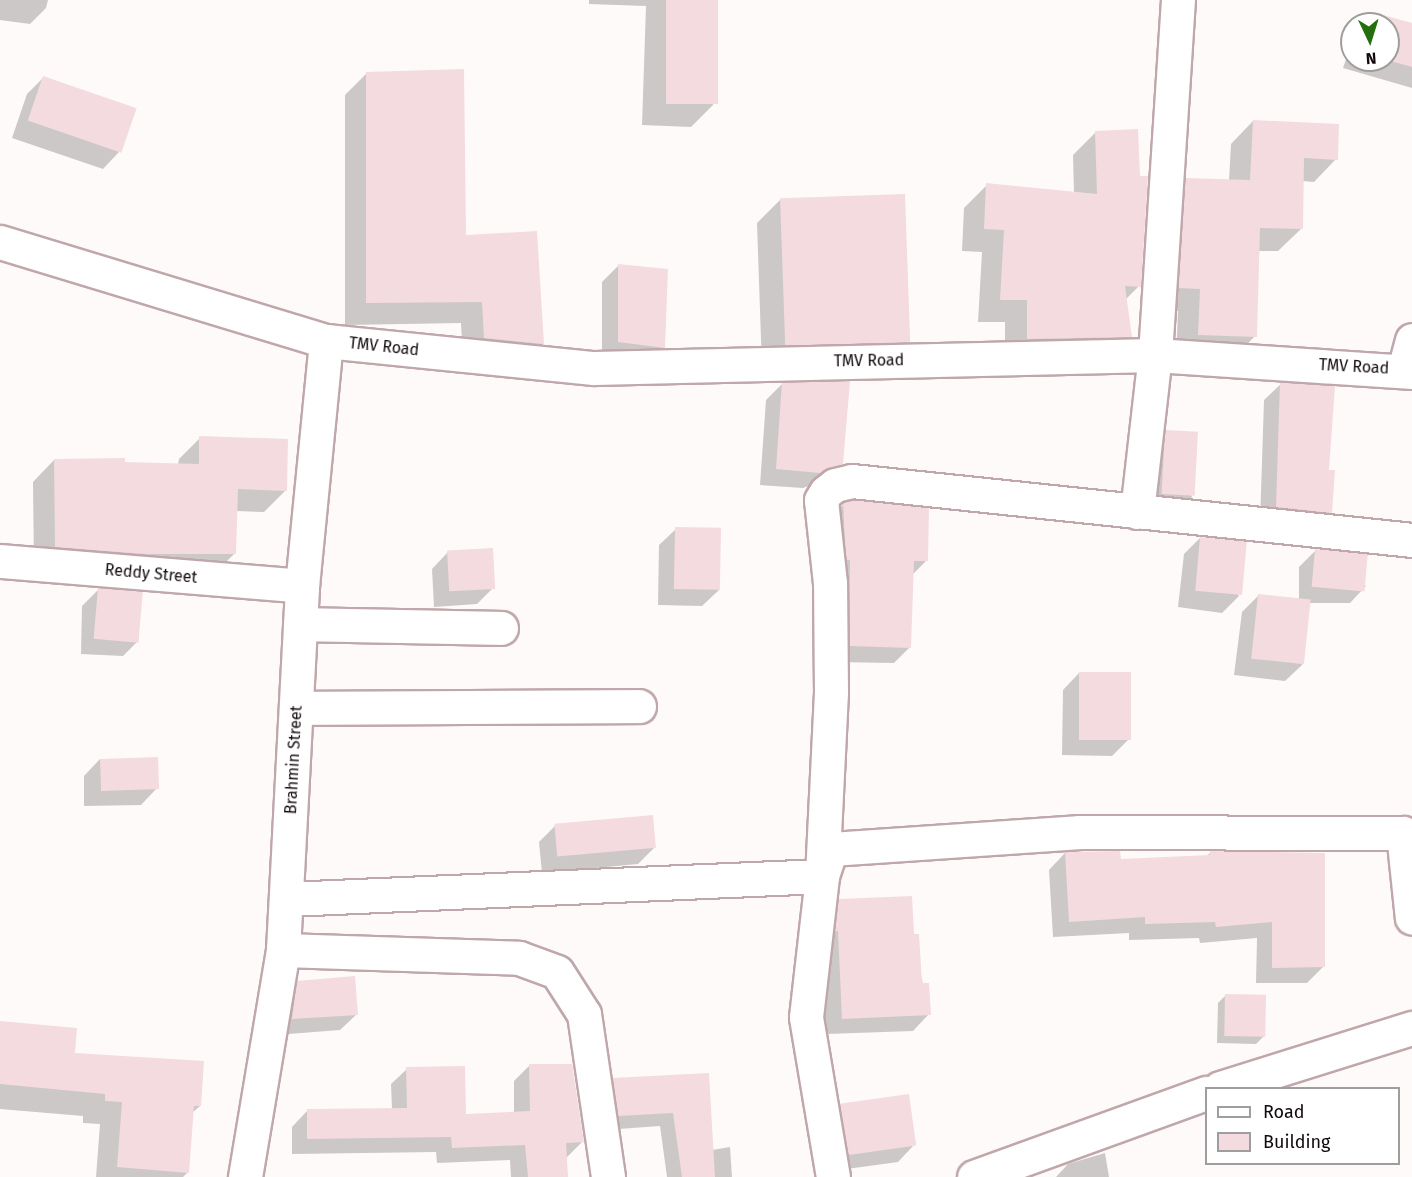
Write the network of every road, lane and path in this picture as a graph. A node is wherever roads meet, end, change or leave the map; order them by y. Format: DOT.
graph roads {
  1 [pos="1178,0"];
  2 [pos="0,242"];
  3 [pos="326,341"];
  4 [pos="1155,355"];
  5 [pos="1409,361"];
  6 [pos="1137,512"];
  7 [pos="1412,540"];
  8 [pos="0,561"];
  9 [pos="302,586"];
  10 [pos="300,624"];
  11 [pos="501,628"];
  12 [pos="639,706"];
  13 [pos="296,708"];
  14 [pos="822,876"];
  15 [pos="287,899"];
  16 [pos="1412,918"];
  17 [pos="283,950"];
  18 [pos="1412,1028"];
  19 [pos="1226,1087"];
  20 [pos="1205,1093"];
  21 [pos="245,1177"];
  22 [pos="608,1177"];
  23 [pos="833,1177"];
  24 [pos="974,1177"];
  1 -- 4 [label="street"];
  2 -- 3 [label="street, TMV Road"];
  3 -- 4 [label="street, TMV Road"];
  3 -- 9 [label="street, Brahmin Street"];
  4 -- 5 [label="street, TMV Road"];
  4 -- 6 [label="street"];
  6 -- 7 [label="street"];
  6 -- 14 [label="street"];
  8 -- 9 [label="street, Reddy Street"];
  9 -- 10 [label="street, Brahmin Street"];
  10 -- 11 [label="street"];
  10 -- 13 [label="street, Brahmin Street"];
  12 -- 13 [label="street"];
  13 -- 15 [label="street, Brahmin Street"];
  14 -- 15 [label="street"];
  14 -- 16 [label="street"];
  14 -- 23 [label="street"];
  15 -- 17 [label="street, Brahmin Street"];
  17 -- 21 [label="street, Brahmin Street"];
  17 -- 22 [label="street"];
  18 -- 19 [label="street"];
  20 -- 24 [label="street"];
}
